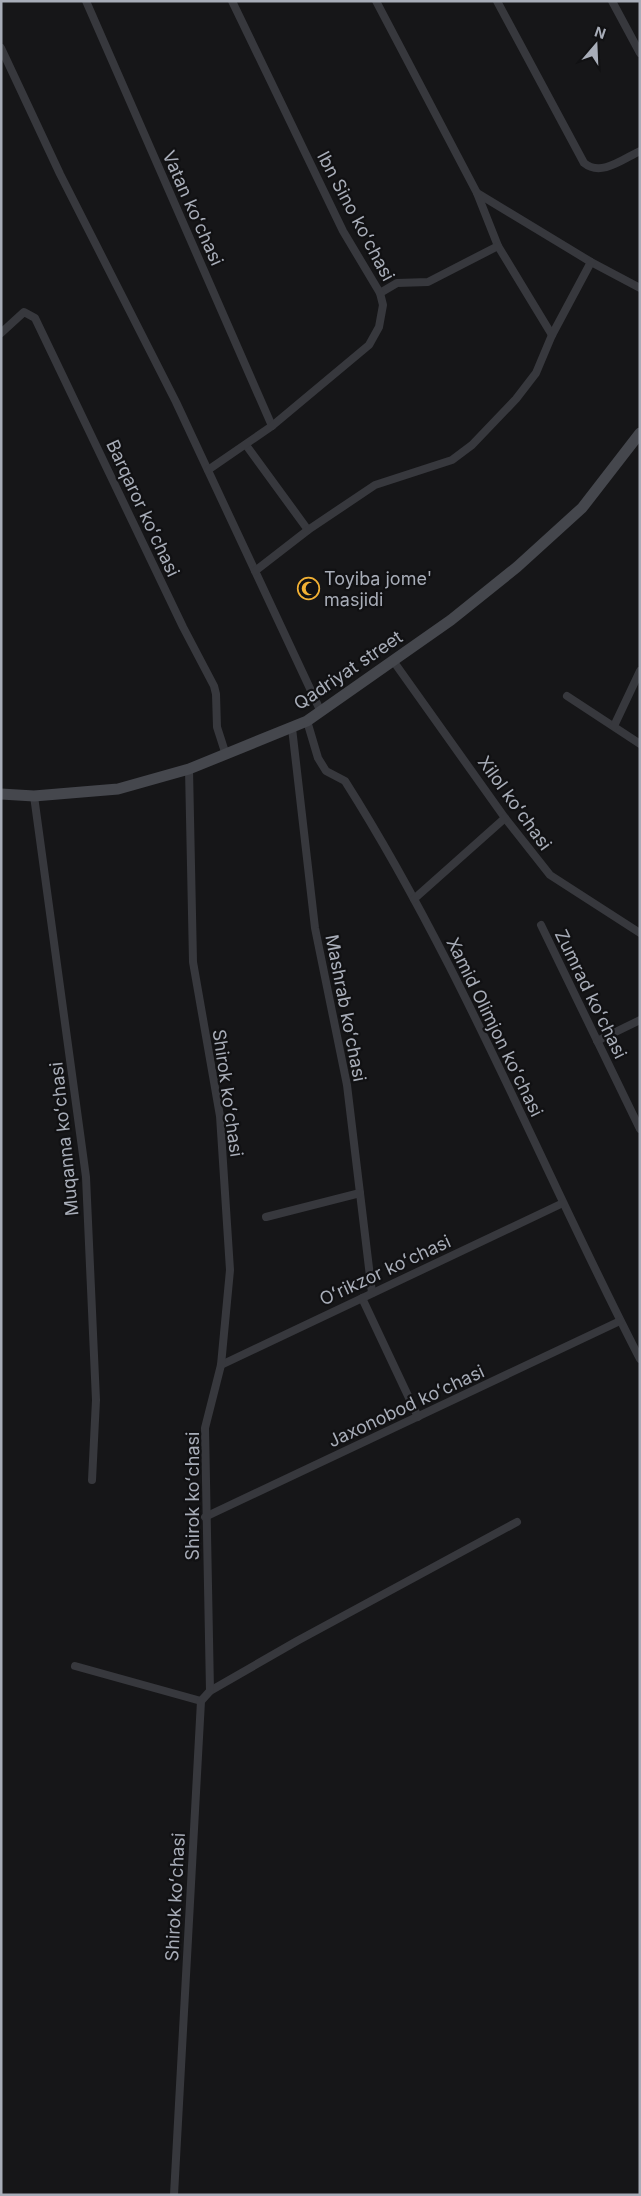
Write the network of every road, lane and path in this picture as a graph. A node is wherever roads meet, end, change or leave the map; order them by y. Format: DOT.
graph roads {
  1 [pos="86,1"];
  2 [pos="232,1"];
  3 [pos="376,1"];
  4 [pos="497,1"];
  5 [pos="612,1"];
  6 [pos="1,48"];
  7 [pos="640,53"];
  8 [pos="640,151"];
  9 [pos="477,193"];
  10 [pos="498,246"];
  11 [pos="591,262"];
  12 [pos="640,288"];
  13 [pos="380,293"];
  14 [pos="1,333"];
  15 [pos="552,335"];
  16 [pos="272,426"];
  17 [pos="640,433"];
  18 [pos="246,445"];
  19 [pos="208,470"];
  20 [pos="308,530"];
  21 [pos="256,571"];
  22 [pos="394,662"];
  23 [pos="640,671"];
  24 [pos="567,696"];
  25 [pos="322,712"];
  26 [pos="307,721"];
  27 [pos="614,726"];
  28 [pos="292,728"];
  29 [pos="640,744"];
  30 [pos="226,755"];
  31 [pos="189,769"];
  32 [pos="1,794"];
  33 [pos="34,796"];
  34 [pos="504,818"];
  35 [pos="414,899"];
  36 [pos="541,925"];
  37 [pos="640,933"];
  38 [pos="640,1020"];
  39 [pos="597,1041"];
  40 [pos="640,1129"];
  41 [pos="360,1193"];
  42 [pos="562,1203"];
  43 [pos="266,1218"];
  44 [pos="372,1293"];
  45 [pos="362,1298"];
  46 [pos="620,1321"];
  47 [pos="640,1359"];
  48 [pos="220,1365"];
  49 [pos="418,1417"];
  50 [pos="92,1480"];
  51 [pos="205,1517"];
  52 [pos="517,1522"];
  53 [pos="75,1666"];
  54 [pos="210,1691"];
  55 [pos="201,1701"];
  56 [pos="174,2195"];
  1 -- 16 [label="street, Vatan koʻchasi"];
  2 -- 13 [label="street, Ibn Sino koʻchasi"];
  3 -- 9 [label="street"];
  4 -- 8 [label="street"];
  5 -- 7 [label="street"];
  6 -- 19 [label="street"];
  9 -- 10 [label="street"];
  9 -- 11 [label="street"];
  10 -- 13 [label="street"];
  10 -- 15 [label="street"];
  11 -- 12 [label="street"];
  11 -- 15 [label="street"];
  13 -- 16 [label="street, Ibn Sino koʻchasi"];
  14 -- 30 [label="street, Barqaror koʻchasi"];
  15 -- 20 [label="street"];
  16 -- 18 [label="street, Ibn Sino koʻchasi"];
  17 -- 22 [label="street, Qadriyat street"];
  18 -- 19 [label="street, Ibn Sino koʻchasi"];
  18 -- 20 [label="street"];
  19 -- 21 [label="street"];
  20 -- 21 [label="street"];
  21 -- 25 [label="street"];
  22 -- 25 [label="street, Qadriyat street"];
  22 -- 34 [label="street, Xilol koʻchasi"];
  23 -- 27 [label="street"];
  24 -- 27 [label="street"];
  25 -- 26 [label="street, Qadriyat street"];
  26 -- 28 [label="street, Qadriyat street"];
  26 -- 35 [label="street, Xamid Olimjon koʻchasi"];
  27 -- 29 [label="street"];
  28 -- 30 [label="street, Qadriyat street"];
  28 -- 41 [label="street, Mashrab koʻchasi"];
  30 -- 31 [label="street, Qadriyat street"];
  31 -- 33 [label="street, Qadriyat street"];
  31 -- 48 [label="street, Shirok koʻchasi"];
  32 -- 33 [label="street, Qadriyat street"];
  33 -- 50 [label="street, Muqanna koʻchasi"];
  34 -- 35 [label="street"];
  34 -- 37 [label="street, Xilol koʻchasi"];
  35 -- 42 [label="street, Xamid Olimjon koʻchasi"];
  36 -- 39 [label="street, Zumrad koʻchasi"];
  38 -- 39 [label="street"];
  39 -- 40 [label="street, Zumrad koʻchasi"];
  41 -- 43 [label="street"];
  41 -- 44 [label="street, Mashrab koʻchasi"];
  42 -- 44 [label="street, Oʻrikzor koʻchasi"];
  42 -- 46 [label="street, Xamid Olimjon koʻchasi"];
  44 -- 45 [label="street, Oʻrikzor koʻchasi"];
  45 -- 48 [label="street, Oʻrikzor koʻchasi"];
  45 -- 49 [label="street"];
  46 -- 47 [label="street, Xamid Olimjon koʻchasi"];
  46 -- 49 [label="street, Jaxonobod koʻchasi"];
  48 -- 51 [label="street, Shirok koʻchasi"];
  49 -- 51 [label="street, Jaxonobod koʻchasi"];
  51 -- 54 [label="street, Shirok koʻchasi"];
  52 -- 54 [label="street"];
  53 -- 55 [label="street"];
  54 -- 55 [label="street"];
  55 -- 56 [label="street, Shirok koʻchasi"];
}
